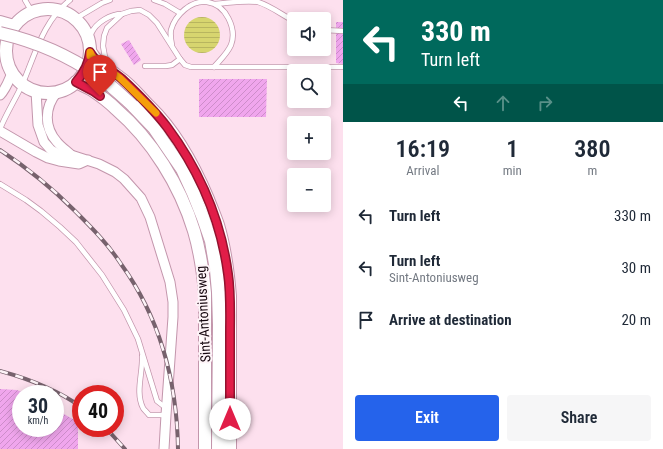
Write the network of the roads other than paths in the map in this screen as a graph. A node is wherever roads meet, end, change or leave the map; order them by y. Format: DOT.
graph roads {
  1 [pos="25,0"];
  2 [pos="70,0"];
  3 [pos="110,0"];
  4 [pos="154,0"];
  5 [pos="215,4"];
  6 [pos="59,10"];
  7 [pos="32,12"];
  8 [pos="180,13"];
  9 [pos="122,14"];
  10 [pos="287,17"];
  11 [pos="75,19"];
  12 [pos="0,22"];
  13 [pos="14,26"];
  14 [pos="331,30"];
  15 [pos="343,31"];
  16 [pos="0,33"];
  17 [pos="90,47"];
  18 [pos="172,47"];
  19 [pos="3,50"];
  20 [pos="180,60"];
  21 [pos="145,66"];
  22 [pos="214,67"];
  23 [pos="343,67"];
  24 [pos="12,73"];
  25 [pos="120,78"];
  26 [pos="76,82"];
  27 [pos="22,84"];
  28 [pos="36,92"];
  29 [pos="56,92"];
  30 [pos="0,95"];
  31 [pos="0,130"];
  32 [pos="71,155"];
  33 [pos="88,160"];
  34 [pos="0,184"];
  35 [pos="141,349"];
  36 [pos="166,412"];
  37 [pos="164,449"];
  38 [pos="205,449"];
  39 [pos="218,449"];
  40 [pos="230,449"];
  1 -- 7 [label="lane"];
  2 -- 6 [label="lane"];
  3 -- 11 [label="lane"];
  4 -- 8 [label="lane"];
  5 -- 8 [label="lane"];
  5 -- 10 [label="lane"];
  5 -- 22 [label="lane"];
  6 -- 7 [label="street"];
  6 -- 11 [label="street"];
  6 -- 27 [label="lane"];
  7 -- 13 [label="street"];
  8 -- 18 [label="lane"];
  9 -- 17 [label="lane"];
  9 -- 18 [label="lane"];
  9 -- 25 [label="lane"];
  11 -- 17 [label="street, Sint-Antoniusweg"];
  12 -- 13 [label="street"];
  13 -- 19 [label="street"];
  14 -- 15 [label="lane"];
  16 -- 39 [label="street, Sint-Antoniusweg, bridge"];
  17 -- 25 [label="street, Sint-Antoniusweg"];
  17 -- 26 [label="street"];
  18 -- 20 [label="lane"];
  19 -- 24 [label="street"];
  20 -- 21 [label="lane"];
  20 -- 22 [label="lane"];
  22 -- 23 [label="lane"];
  24 -- 27 [label="street"];
  24 -- 30 [label="street"];
  25 -- 40 [label="street, Sint-Antoniusweg"];
  26 -- 29 [label="street"];
  26 -- 38 [label="street, Sint-Antoniusweg"];
  27 -- 28 [label="street"];
  27 -- 31 [label="lane"];
  28 -- 29 [label="street"];
  28 -- 32 [label="street"];
  29 -- 32 [label="street"];
  31 -- 33 [label="street"];
  32 -- 33 [label="street"];
  33 -- 36 [label="street"];
  34 -- 35 [label="lane"];
  35 -- 36 [label="lane"];
  35 -- 36 [label="lane"];
  36 -- 37 [label="street"];
}
